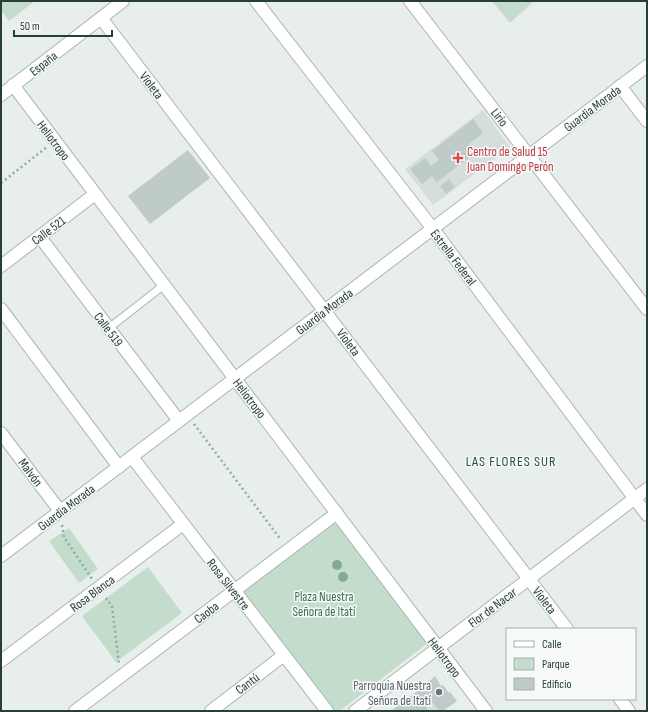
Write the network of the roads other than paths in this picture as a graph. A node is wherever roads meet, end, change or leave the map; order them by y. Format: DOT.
graph roads {
  1 [pos="123,1"];
  2 [pos="256,1"];
  3 [pos="410,1"];
  4 [pos="101,18"];
  5 [pos="647,66"];
  6 [pos="14,85"];
  7 [pos="620,86"];
  8 [pos="1,95"];
  9 [pos="647,121"];
  10 [pos="529,155"];
  11 [pos="96,194"];
  12 [pos="432,229"];
  13 [pos="40,237"];
  14 [pos="1,266"];
  15 [pos="164,285"];
  16 [pos="1,309"];
  17 [pos="647,309"];
  18 [pos="324,311"];
  19 [pos="109,328"];
  20 [pos="235,378"];
  21 [pos="183,418"];
  22 [pos="1,434"];
  23 [pos="132,457"];
  24 [pos="119,467"];
  25 [pos="647,489"];
  26 [pos="634,499"];
  27 [pos="60,511"];
  28 [pos="337,513"];
  29 [pos="647,516"];
  30 [pos="183,524"];
  31 [pos="1,556"];
  32 [pos="529,579"];
  33 [pos="234,591"];
  34 [pos="565,628"];
  35 [pos="438,648"];
  36 [pos="284,655"];
  37 [pos="1,661"];
  38 [pos="621,700"];
  39 [pos="75,711"];
  40 [pos="211,711"];
  41 [pos="327,711"];
  42 [pos="356,711"];
  43 [pos="486,711"];
  44 [pos="629,711"];
  1 -- 4 [label="street, España"];
  2 -- 12 [label="street, Estrella Federal"];
  3 -- 10 [label="street, Lirio"];
  4 -- 6 [label="street, España"];
  4 -- 18 [label="street, Violeta"];
  5 -- 7 [label="street, Guardia Morada"];
  6 -- 8 [label="street, España"];
  6 -- 11 [label="street, Heliotropo"];
  7 -- 9 [label="street"];
  7 -- 10 [label="street, Guardia Morada"];
  10 -- 12 [label="street, Guardia Morada"];
  10 -- 17 [label="street, Lirio"];
  11 -- 13 [label="street, Calle 521"];
  11 -- 15 [label="street, Heliotropo"];
  12 -- 18 [label="street, Guardia Morada"];
  12 -- 26 [label="street, Estrella Federal"];
  13 -- 14 [label="street, Calle 521"];
  13 -- 19 [label="street, Calle 519"];
  15 -- 19 [label="lane"];
  15 -- 20 [label="street, Heliotropo"];
  16 -- 24 [label="street"];
  18 -- 20 [label="street, Guardia Morada"];
  18 -- 32 [label="street, Violeta"];
  19 -- 21 [label="street, Calle 519"];
  20 -- 21 [label="street, Guardia Morada"];
  20 -- 28 [label="street, Heliotropo"];
  21 -- 23 [label="street, Guardia Morada"];
  22 -- 27 [label="street, Malvón"];
  23 -- 24 [label="street, Guardia Morada"];
  23 -- 30 [label="street, Rosa Silvestre"];
  24 -- 27 [label="street, Guardia Morada"];
  25 -- 26 [label="street, Flor de Nacar"];
  26 -- 29 [label="street, Estrella Federal"];
  26 -- 32 [label="street, Flor de Nacar"];
  27 -- 31 [label="street, Guardia Morada"];
  28 -- 33 [label="street, Caoba"];
  28 -- 35 [label="street, Heliotropo"];
  30 -- 33 [label="street, Rosa Silvestre"];
  30 -- 37 [label="street, Rosa Blanca"];
  32 -- 34 [label="street, Violeta"];
  32 -- 35 [label="street, Flor de Nacar"];
  33 -- 36 [label="street, Rosa Silvestre"];
  33 -- 39 [label="street, Caoba"];
  35 -- 42 [label="street, Flor de Nacar"];
  35 -- 43 [label="street, Heliotropo"];
  36 -- 40 [label="street, Cantú"];
  36 -- 41 [label="street, Rosa Silvestre"];
  38 -- 44 [label="street"];
}
